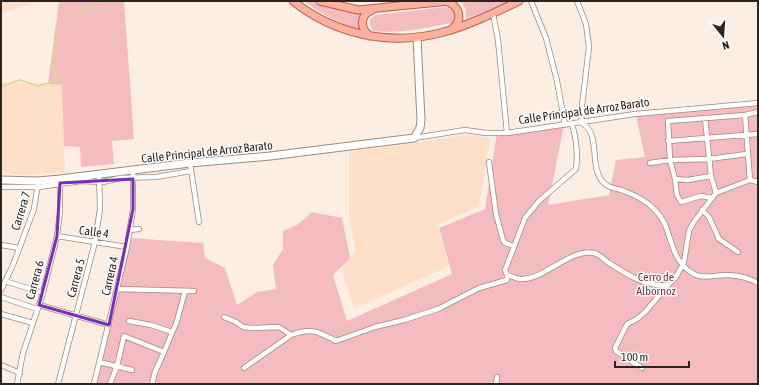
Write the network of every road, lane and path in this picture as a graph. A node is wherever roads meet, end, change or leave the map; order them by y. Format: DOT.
graph roads {
  1 [pos="293,1"];
  2 [pos="320,1"];
  3 [pos="449,1"];
  4 [pos="520,1"];
  5 [pos="531,1"];
  6 [pos="577,1"];
  7 [pos="445,2"];
  8 [pos="374,9"];
  9 [pos="492,13"];
  10 [pos="452,29"];
  11 [pos="370,36"];
  12 [pos="417,37"];
  13 [pos="758,102"];
  14 [pos="758,112"];
  15 [pos="745,115"];
  16 [pos="705,118"];
  17 [pos="582,123"];
  18 [pos="572,124"];
  19 [pos="565,125"];
  20 [pos="507,133"];
  21 [pos="758,134"];
  22 [pos="746,136"];
  23 [pos="414,138"];
  24 [pos="707,138"];
  25 [pos="668,141"];
  26 [pos="747,154"];
  27 [pos="708,158"];
  28 [pos="670,160"];
  29 [pos="489,162"];
  30 [pos="190,163"];
  31 [pos="650,163"];
  32 [pos="133,170"];
  33 [pos="191,171"];
  34 [pos="711,176"];
  35 [pos="99,178"];
  36 [pos="133,179"];
  37 [pos="675,179"];
  38 [pos="1,180"];
  39 [pos="750,180"];
  40 [pos="60,181"];
  41 [pos="758,182"];
  42 [pos="38,184"];
  43 [pos="1,187"];
  44 [pos="716,193"];
  45 [pos="712,198"];
  46 [pos="702,210"];
  47 [pos="199,222"];
  48 [pos="139,229"];
  49 [pos="130,230"];
  50 [pos="57,236"];
  51 [pos="96,242"];
  52 [pos="1,246"];
  53 [pos="514,246"];
  54 [pos="127,247"];
  55 [pos="19,248"];
  56 [pos="738,252"];
  57 [pos="683,264"];
  58 [pos="507,275"];
  59 [pos="6,281"];
  60 [pos="758,283"];
  61 [pos="668,285"];
  62 [pos="118,289"];
  63 [pos="1,290"];
  64 [pos="185,291"];
  65 [pos="194,291"];
  66 [pos="43,293"];
  67 [pos="1,297"];
  68 [pos="38,307"];
  69 [pos="1,314"];
  70 [pos="76,315"];
  71 [pos="224,317"];
  72 [pos="129,321"];
  73 [pos="33,323"];
  74 [pos="109,325"];
  75 [pos="172,332"];
  76 [pos="291,335"];
  77 [pos="164,352"];
  78 [pos="99,362"];
  79 [pos="1,365"];
  80 [pos="117,366"];
  81 [pos="244,368"];
  82 [pos="642,368"];
  83 [pos="132,370"];
  84 [pos="20,373"];
  85 [pos="497,377"];
  86 [pos="17,384"];
  87 [pos="58,384"];
  88 [pos="94,384"];
  89 [pos="110,384"];
  90 [pos="152,384"];
  91 [pos="496,384"];
  1 -- 11 [label="main road"];
  2 -- 8 [label="main road"];
  3 -- 7 [label="main road"];
  4 -- 9 [label="main road"];
  5 -- 19 [label="street"];
  6 -- 17 [label="street"];
  7 -- 8 [label="main road"];
  7 -- 10 [label="main road"];
  8 -- 11 [label="main road"];
  9 -- 10 [label="main road"];
  9 -- 20 [label="street"];
  10 -- 12 [label="main road"];
  11 -- 12 [label="main road"];
  12 -- 23 [label="street"];
  13 -- 17 [label="street, Calle Principal de Arroz Barato"];
  14 -- 15 [label="street"];
  15 -- 16 [label="street"];
  15 -- 22 [label="street"];
  16 -- 24 [label="street"];
  16 -- 25 [label="street"];
  17 -- 18 [label="street, Calle Principal de Arroz Barato"];
  17 -- 57 [label="street"];
  18 -- 19 [label="street, Calle Principal de Arroz Barato"];
  18 -- 53 [label="street"];
  19 -- 20 [label="street, Calle Principal de Arroz Barato"];
  20 -- 23 [label="street, Calle Principal de Arroz Barato"];
  21 -- 22 [label="street"];
  22 -- 24 [label="street"];
  22 -- 26 [label="street"];
  23 -- 30 [label="street, Calle Principal de Arroz Barato"];
  24 -- 25 [label="street"];
  24 -- 27 [label="street"];
  25 -- 28 [label="street"];
  26 -- 27 [label="street"];
  26 -- 39 [label="street"];
  27 -- 28 [label="street"];
  27 -- 34 [label="street"];
  28 -- 31 [label="street"];
  28 -- 37 [label="street"];
  29 -- 53 [label="street"];
  30 -- 32 [label="street, Calle Principal de Arroz Barato"];
  30 -- 33 [label="street"];
  32 -- 35 [label="street, Calle Principal de Arroz Barato"];
  32 -- 36 [label="street, Carrera 4"];
  33 -- 36 [label="street"];
  33 -- 47 [label="street"];
  34 -- 37 [label="street"];
  34 -- 44 [label="street"];
  35 -- 36 [label="street"];
  35 -- 40 [label="street, Calle Principal de Arroz Barato"];
  35 -- 51 [label="street, Carrera 5"];
  36 -- 49 [label="street, Carrera 4"];
  37 -- 45 [label="street"];
  38 -- 42 [label="street, Calle Principal de Arroz Barato"];
  39 -- 41 [label="street"];
  39 -- 44 [label="street"];
  40 -- 42 [label="street, Calle Principal de Arroz Barato"];
  40 -- 50 [label="street, Carrera 6"];
  42 -- 43 [label="street"];
  42 -- 55 [label="street, Carrera 7"];
  44 -- 45 [label="street"];
  45 -- 46 [label="street"];
  46 -- 56 [label="street"];
  46 -- 57 [label="street"];
  48 -- 49 [label="street"];
  49 -- 54 [label="street, Carrera 4"];
  50 -- 51 [label="street, Calle 4"];
  50 -- 66 [label="street, Carrera 6"];
  51 -- 54 [label="street, Calle 4"];
  51 -- 70 [label="street, Carrera 5"];
  52 -- 55 [label="street"];
  53 -- 58 [label="street"];
  54 -- 62 [label="street, Carrera 4"];
  55 -- 59 [label="street, Carrera 7"];
  57 -- 60 [label="street"];
  57 -- 61 [label="street"];
  58 -- 61 [label="street"];
  58 -- 76 [label="street"];
  59 -- 63 [label="street, Carrera 7"];
  59 -- 66 [label="street"];
  61 -- 82 [label="street"];
  62 -- 64 [label="street"];
  62 -- 74 [label="street, Carrera 4"];
  64 -- 65 [label="street"];
  64 -- 75 [label="street"];
  66 -- 68 [label="street, Carrera 6"];
  67 -- 68 [label="street"];
  68 -- 70 [label="street"];
  68 -- 73 [label="street, Carrera 6"];
  69 -- 73 [label="street"];
  70 -- 74 [label="street"];
  70 -- 87 [label="street, Carrera 5"];
  71 -- 76 [label="street"];
  72 -- 75 [label="street"];
  73 -- 84 [label="street, Carrera 6"];
  74 -- 78 [label="street, Carrera 4"];
  75 -- 77 [label="street"];
  76 -- 81 [label="street"];
  77 -- 80 [label="street"];
  77 -- 90 [label="street"];
  78 -- 80 [label="street"];
  78 -- 88 [label="street, Carrera 4"];
  79 -- 84 [label="street"];
  80 -- 83 [label="street"];
  80 -- 89 [label="street"];
  84 -- 86 [label="street, Carrera 6"];
  85 -- 91 [label="street"];
}
